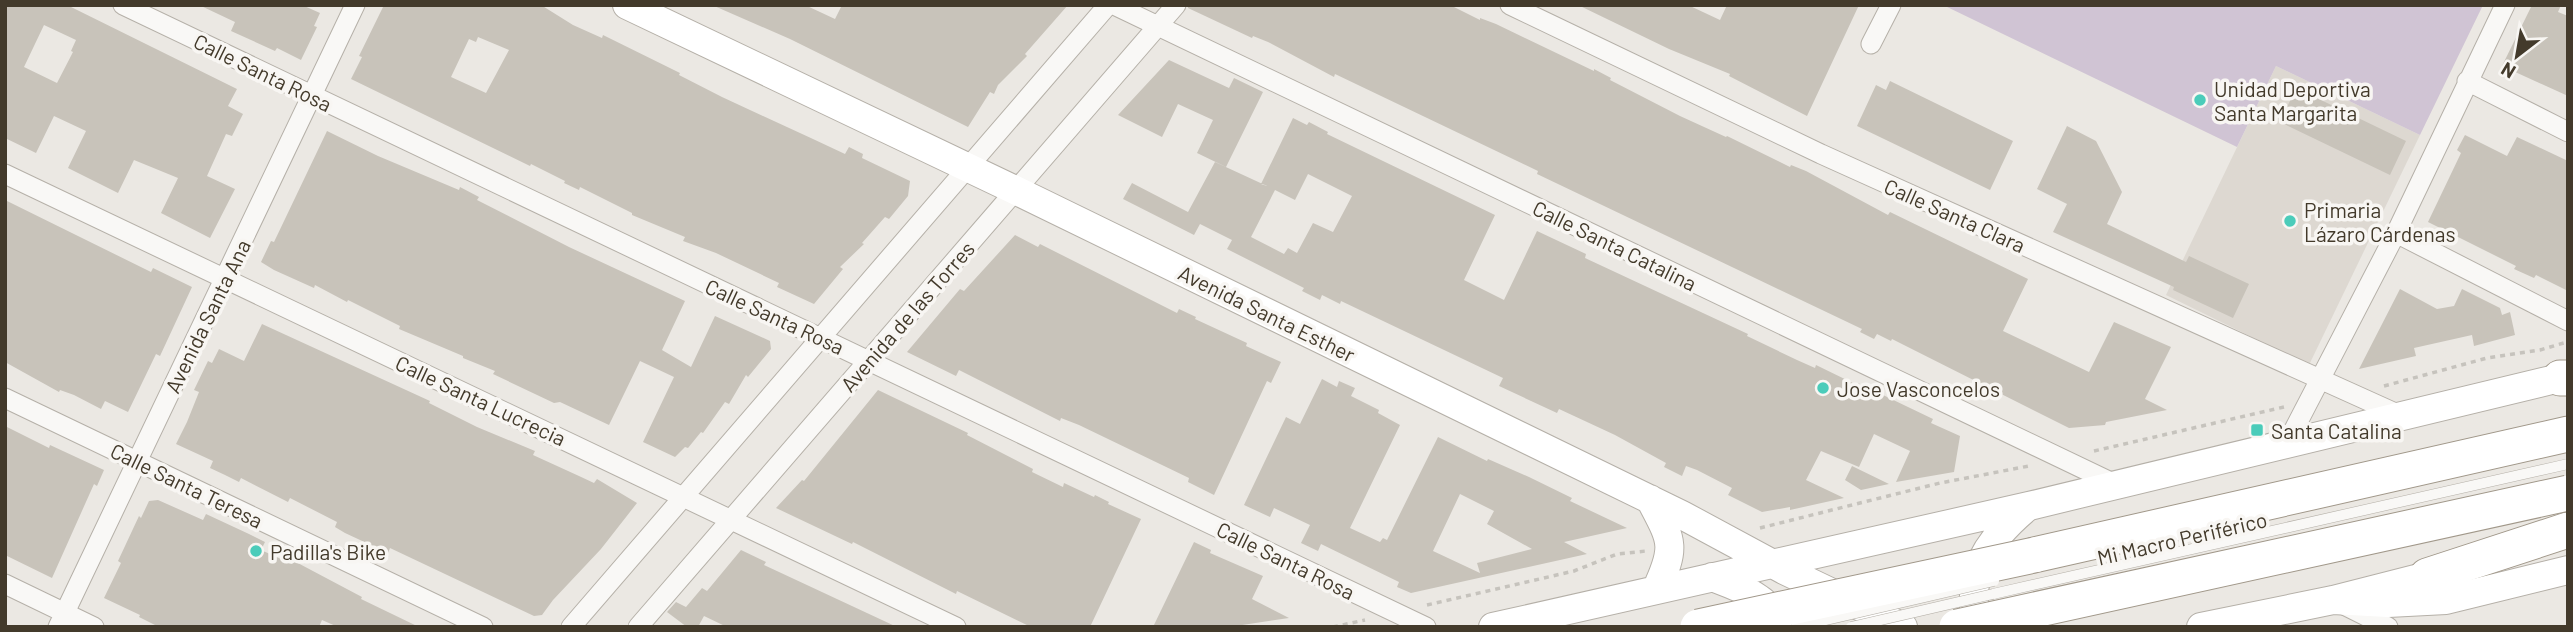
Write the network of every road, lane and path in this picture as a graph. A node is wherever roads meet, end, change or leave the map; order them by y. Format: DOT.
graph roads {
  1 [pos="123,5"];
  2 [pos="355,5"];
  3 [pos="627,5"];
  4 [pos="1111,5"];
  5 [pos="1176,5"];
  6 [pos="1510,5"];
  7 [pos="1891,5"];
  8 [pos="2505,5"];
  9 [pos="1157,26"];
  10 [pos="1871,44"];
  11 [pos="2467,81"];
  12 [pos="312,95"];
  13 [pos="2568,132"];
  14 [pos="968,168"];
  15 [pos="5,174"];
  16 [pos="1016,190"];
  17 [pos="2396,233"];
  18 [pos="225,278"];
  19 [pos="2568,321"];
  20 [pos="821,338"];
  21 [pos="2568,342"];
  22 [pos="868,360"];
  23 [pos="2565,378"];
  24 [pos="2321,379"];
  25 [pos="2351,393"];
  26 [pos="5,398"];
  27 [pos="2309,402"];
  28 [pos="2404,417"];
  29 [pos="2568,434"];
  30 [pos="2287,443"];
  31 [pos="2061,458"];
  32 [pos="137,461"];
  33 [pos="2568,464"];
  34 [pos="2117,485"];
  35 [pos="2568,493"];
  36 [pos="684,497"];
  37 [pos="1650,499"];
  38 [pos="2029,506"];
  39 [pos="731,519"];
  40 [pos="2568,530"];
  41 [pos="1725,537"];
  42 [pos="1669,547"];
  43 [pos="1985,553"];
  44 [pos="1773,564"];
  45 [pos="2568,570"];
  46 [pos="2427,576"];
  47 [pos="1712,578"];
  48 [pos="1998,580"];
  49 [pos="5,584"];
  50 [pos="1656,590"];
  51 [pos="2333,600"];
  52 [pos="1396,612"];
  53 [pos="61,620"];
  54 [pos="94,627"];
  55 [pos="483,627"];
  56 [pos="571,627"];
  57 [pos="638,627"];
  58 [pos="956,627"];
  59 [pos="1333,627"];
  60 [pos="1426,627"];
  61 [pos="1493,627"];
  62 [pos="1698,627"];
  63 [pos="1782,627"];
  64 [pos="1796,627"];
  65 [pos="1802,627"];
  66 [pos="1851,627"];
  67 [pos="1903,627"];
  68 [pos="1957,627"];
  69 [pos="1977,627"];
  70 [pos="2005,627"];
  71 [pos="2202,627"];
  72 [pos="2388,627"];
  1 -- 12 [label="street, Calle Santa Rosa"];
  2 -- 12 [label="street, Avenida Santa Ana"];
  3 -- 14 [label="main road, Avenida Santa Esther"];
  4 -- 9 [label="street, Calle Santa Catalina"];
  4 -- 14 [label="street"];
  5 -- 9 [label="street, Avenida de las Torres"];
  6 -- 24 [label="street, Calle Santa Clara"];
  7 -- 10 [label="street"];
  8 -- 11 [label="street"];
  9 -- 16 [label="street, Avenida de las Torres"];
  9 -- 31 [label="street, Calle Santa Catalina"];
  11 -- 13 [label="street"];
  11 -- 17 [label="street"];
  12 -- 18 [label="street, Avenida Santa Ana"];
  12 -- 20 [label="street, Calle Santa Rosa"];
  14 -- 16 [label="main road, Avenida Santa Esther"];
  14 -- 20 [label="street"];
  15 -- 18 [label="street, Calle Santa Lucrecia"];
  16 -- 22 [label="street, Avenida de las Torres"];
  16 -- 37 [label="main road, Avenida Santa Esther"];
  17 -- 19 [label="street"];
  17 -- 24 [label="street"];
  18 -- 32 [label="street, Avenida Santa Ana"];
  18 -- 36 [label="street, Calle Santa Lucrecia"];
  20 -- 22 [label="street, Calle Santa Rosa"];
  20 -- 36 [label="street"];
  21 -- 25 [label="path"];
  22 -- 39 [label="street, Avenida de las Torres"];
  22 -- 52 [label="street, Calle Santa Rosa"];
  23 -- 28 [label="main road"];
  24 -- 25 [label="street, Calle Santa Clara"];
  24 -- 27 [label="street"];
  25 -- 28 [label="street, Calle Santa Clara"];
  26 -- 32 [label="street, Calle Santa Teresa"];
  27 -- 30 [label="street"];
  27 -- 31 [label="path"];
  28 -- 30 [label="main road"];
  29 -- 62 [label="highway, bridge"];
  30 -- 34 [label="main road"];
  31 -- 34 [label="street, Calle Santa Catalina"];
  31 -- 41 [label="path"];
  32 -- 53 [label="street, Avenida Santa Ana"];
  32 -- 55 [label="street, Calle Santa Teresa"];
  33 -- 66 [label="lane, Mi Macro Periférico, bridge"];
  34 -- 38 [label="main road"];
  35 -- 68 [label="highway, bridge"];
  36 -- 39 [label="street, Calle Santa Lucrecia"];
  36 -- 56 [label="street"];
  37 -- 41 [label="main road, Avenida Santa Esther"];
  37 -- 42 [label="main road"];
  38 -- 43 [label="main road"];
  38 -- 44 [label="main road"];
  39 -- 57 [label="street, Avenida de las Torres"];
  39 -- 58 [label="street, Calle Santa Lucrecia"];
  40 -- 46 [label="highway"];
  41 -- 44 [label="main road, Avenida Santa Esther"];
  42 -- 50 [label="main road"];
  42 -- 52 [label="path"];
  43 -- 69 [label="main road"];
  43 -- 70 [label="main road"];
  44 -- 47 [label="main road"];
  44 -- 65 [label="main road"];
  44 -- 67 [label="main road, Avenida Santa Esther"];
  45 -- 51 [label="main road"];
  46 -- 51 [label="main road"];
  47 -- 50 [label="main road"];
  47 -- 63 [label="main road"];
  48 -- 64 [label="lane, bridge"];
  49 -- 53 [label="street"];
  50 -- 61 [label="main road"];
  51 -- 71 [label="main road"];
  51 -- 72 [label="street"];
  52 -- 59 [label="path"];
  52 -- 60 [label="street, Calle Santa Rosa"];
  53 -- 54 [label="street"];
}
